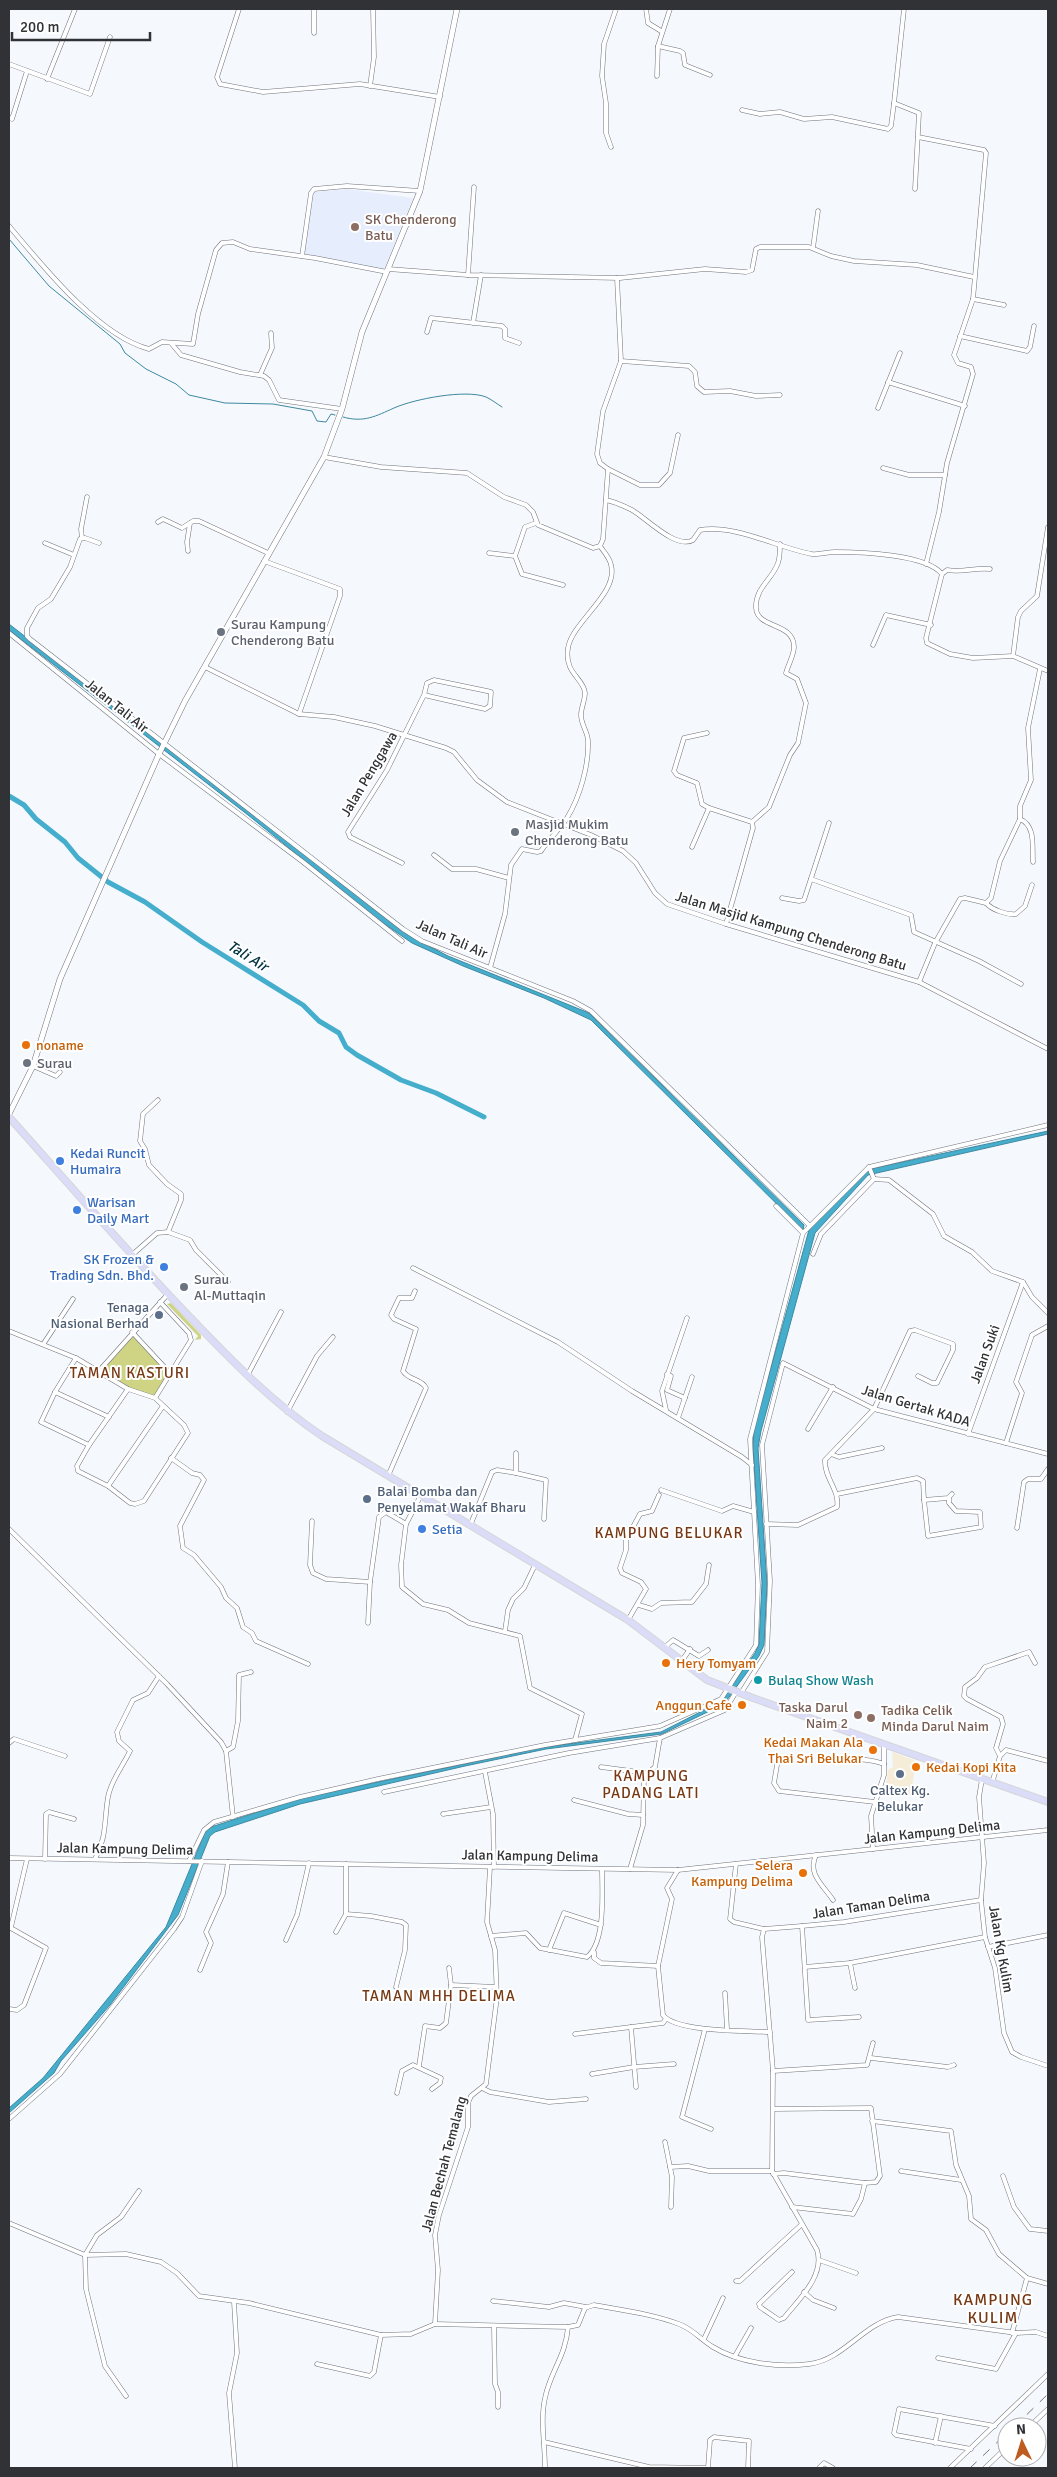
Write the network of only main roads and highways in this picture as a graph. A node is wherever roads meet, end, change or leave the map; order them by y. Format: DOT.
graph roads {
  1 [pos="9,1116"];
  2 [pos="1048,1802"];
  1 -- 2 [label="main road"];
}
